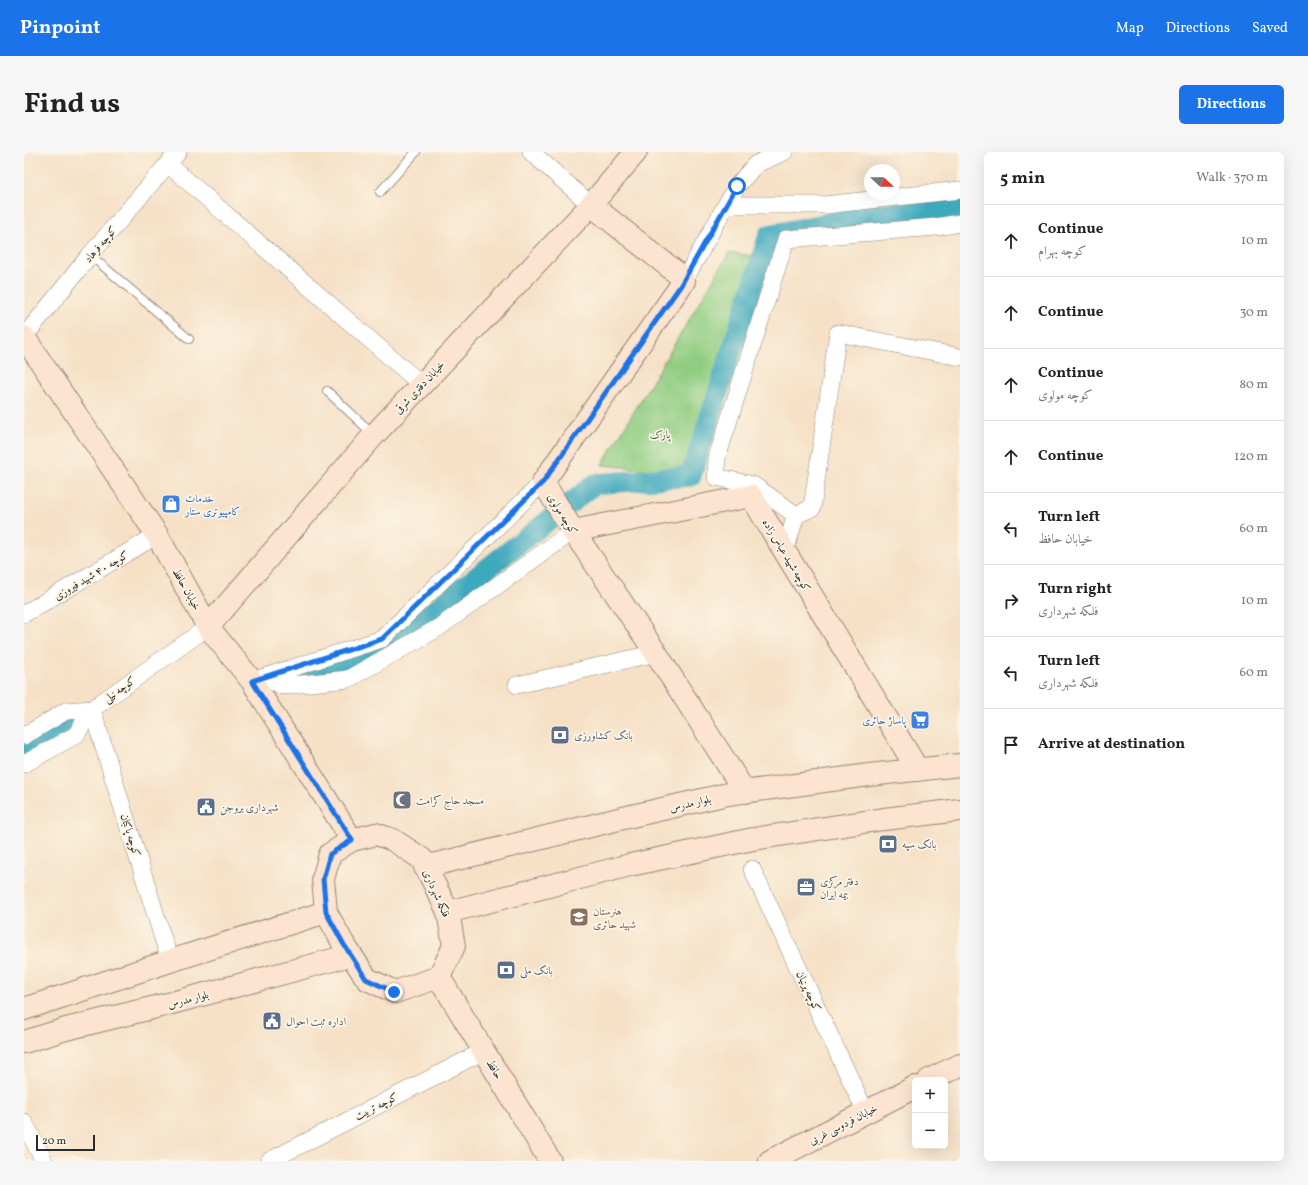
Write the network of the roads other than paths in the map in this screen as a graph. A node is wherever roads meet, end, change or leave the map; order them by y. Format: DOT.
graph roads {
  1 [pos="416,152"];
  2 [pos="531,152"];
  3 [pos="636,152"];
  4 [pos="784,152"];
  5 [pos="173,158"];
  6 [pos="960,190"];
  7 [pos="380,192"];
  8 [pos="591,205"];
  9 [pos="726,205"];
  10 [pos="960,223"];
  11 [pos="90,255"];
  12 [pos="684,281"];
  13 [pos="24,337"];
  14 [pos="189,339"];
  15 [pos="960,357"];
  16 [pos="422,385"];
  17 [pos="327,391"];
  18 [pos="374,435"];
  19 [pos="543,482"];
  20 [pos="796,515"];
  21 [pos="573,531"];
  22 [pos="157,535"];
  23 [pos="784,551"];
  24 [pos="24,614"];
  25 [pos="208,627"];
  26 [pos="656,653"];
  27 [pos="258,679"];
  28 [pos="517,685"];
  29 [pos="92,709"];
  30 [pos="26,730"];
  31 [pos="24,764"];
  32 [pos="960,765"];
  33 [pos="918,770"];
  34 [pos="745,792"];
  35 [pos="960,810"];
  36 [pos="352,840"];
  37 [pos="425,867"];
  38 [pos="752,869"];
  39 [pos="326,912"];
  40 [pos="448,912"];
  41 [pos="351,955"];
  42 [pos="170,961"];
  43 [pos="439,977"];
  44 [pos="24,1009"];
  45 [pos="24,1042"];
  46 [pos="484,1051"];
  47 [pos="960,1065"];
  48 [pos="935,1077"];
  49 [pos="912,1089"];
  50 [pos="866,1113"];
  51 [pos="24,1122"];
  52 [pos="44,1161"];
  53 [pos="269,1161"];
  54 [pos="550,1161"];
  55 [pos="770,1161"];
  1 -- 7 [label="lane"];
  2 -- 8 [label="street"];
  3 -- 8 [label="street, خیابان دفتری شرقی"];
  4 -- 9 [label="street"];
  5 -- 11 [label="street, کوچه فرهاد"];
  5 -- 16 [label="street"];
  6 -- 9 [label="street"];
  8 -- 12 [label="street"];
  8 -- 16 [label="street, خیابان دفتری شرقی"];
  9 -- 12 [label="street"];
  10 -- 20 [label="street"];
  11 -- 13 [label="street, کوچه فرهاد"];
  11 -- 14 [label="lane"];
  12 -- 19 [label="street, کوچه مولوی"];
  13 -- 22 [label="street, خیابان حافظ"];
  15 -- 20 [label="street"];
  16 -- 18 [label="street, خیابان دفتری شرقی"];
  17 -- 18 [label="lane"];
  18 -- 25 [label="street, خیابان دفتری شرقی"];
  19 -- 21 [label="street, کوچه مولوی"];
  19 -- 27 [label="street"];
  20 -- 23 [label="street"];
  21 -- 23 [label="street, کوچه شهید عباس زاده"];
  21 -- 26 [label="street, کوچه مولوی"];
  21 -- 27 [label="street"];
  22 -- 24 [label="street, کوچه ۴۰ شهید فیروزی"];
  22 -- 25 [label="street, خیابان حافظ"];
  23 -- 33 [label="street, کوچه شهید عباس زاده"];
  25 -- 27 [label="street, خیابان حافظ"];
  25 -- 29 [label="street, کوچه نیلی"];
  26 -- 28 [label="street"];
  26 -- 34 [label="street, کوچه مولوی"];
  27 -- 36 [label="street, خیابان حافظ"];
  29 -- 30 [label="street, کوچه نیلی"];
  29 -- 31 [label="street"];
  29 -- 42 [label="street, کوچه پاکبان"];
  32 -- 33 [label="street, بلوار مدرس"];
  33 -- 34 [label="street, بلوار مدرس"];
  34 -- 37 [label="street, بلوار مدرس"];
  35 -- 40 [label="street"];
  36 -- 37 [label="street, فلکه شهرداری"];
  36 -- 39 [label="street, فلکه شهرداری"];
  37 -- 40 [label="street, فلکه شهرداری"];
  38 -- 50 [label="street, کوچه پرنیان"];
  39 -- 41 [label="street, فلکه شهرداری"];
  39 -- 42 [label="street"];
  40 -- 43 [label="street, فلکه شهرداری"];
  41 -- 43 [label="street, فلکه شهرداری"];
  41 -- 45 [label="street, بلوار مدرس"];
  42 -- 44 [label="street"];
  43 -- 46 [label="street, حافظ"];
  46 -- 53 [label="street, کوچه تربیت"];
  46 -- 54 [label="street, حافظ"];
  47 -- 48 [label="street"];
  49 -- 50 [label="street, خیابان فردوسی غربی"];
  50 -- 55 [label="street, خیابان فردوسی غربی"];
  51 -- 52 [label="street"];
}
